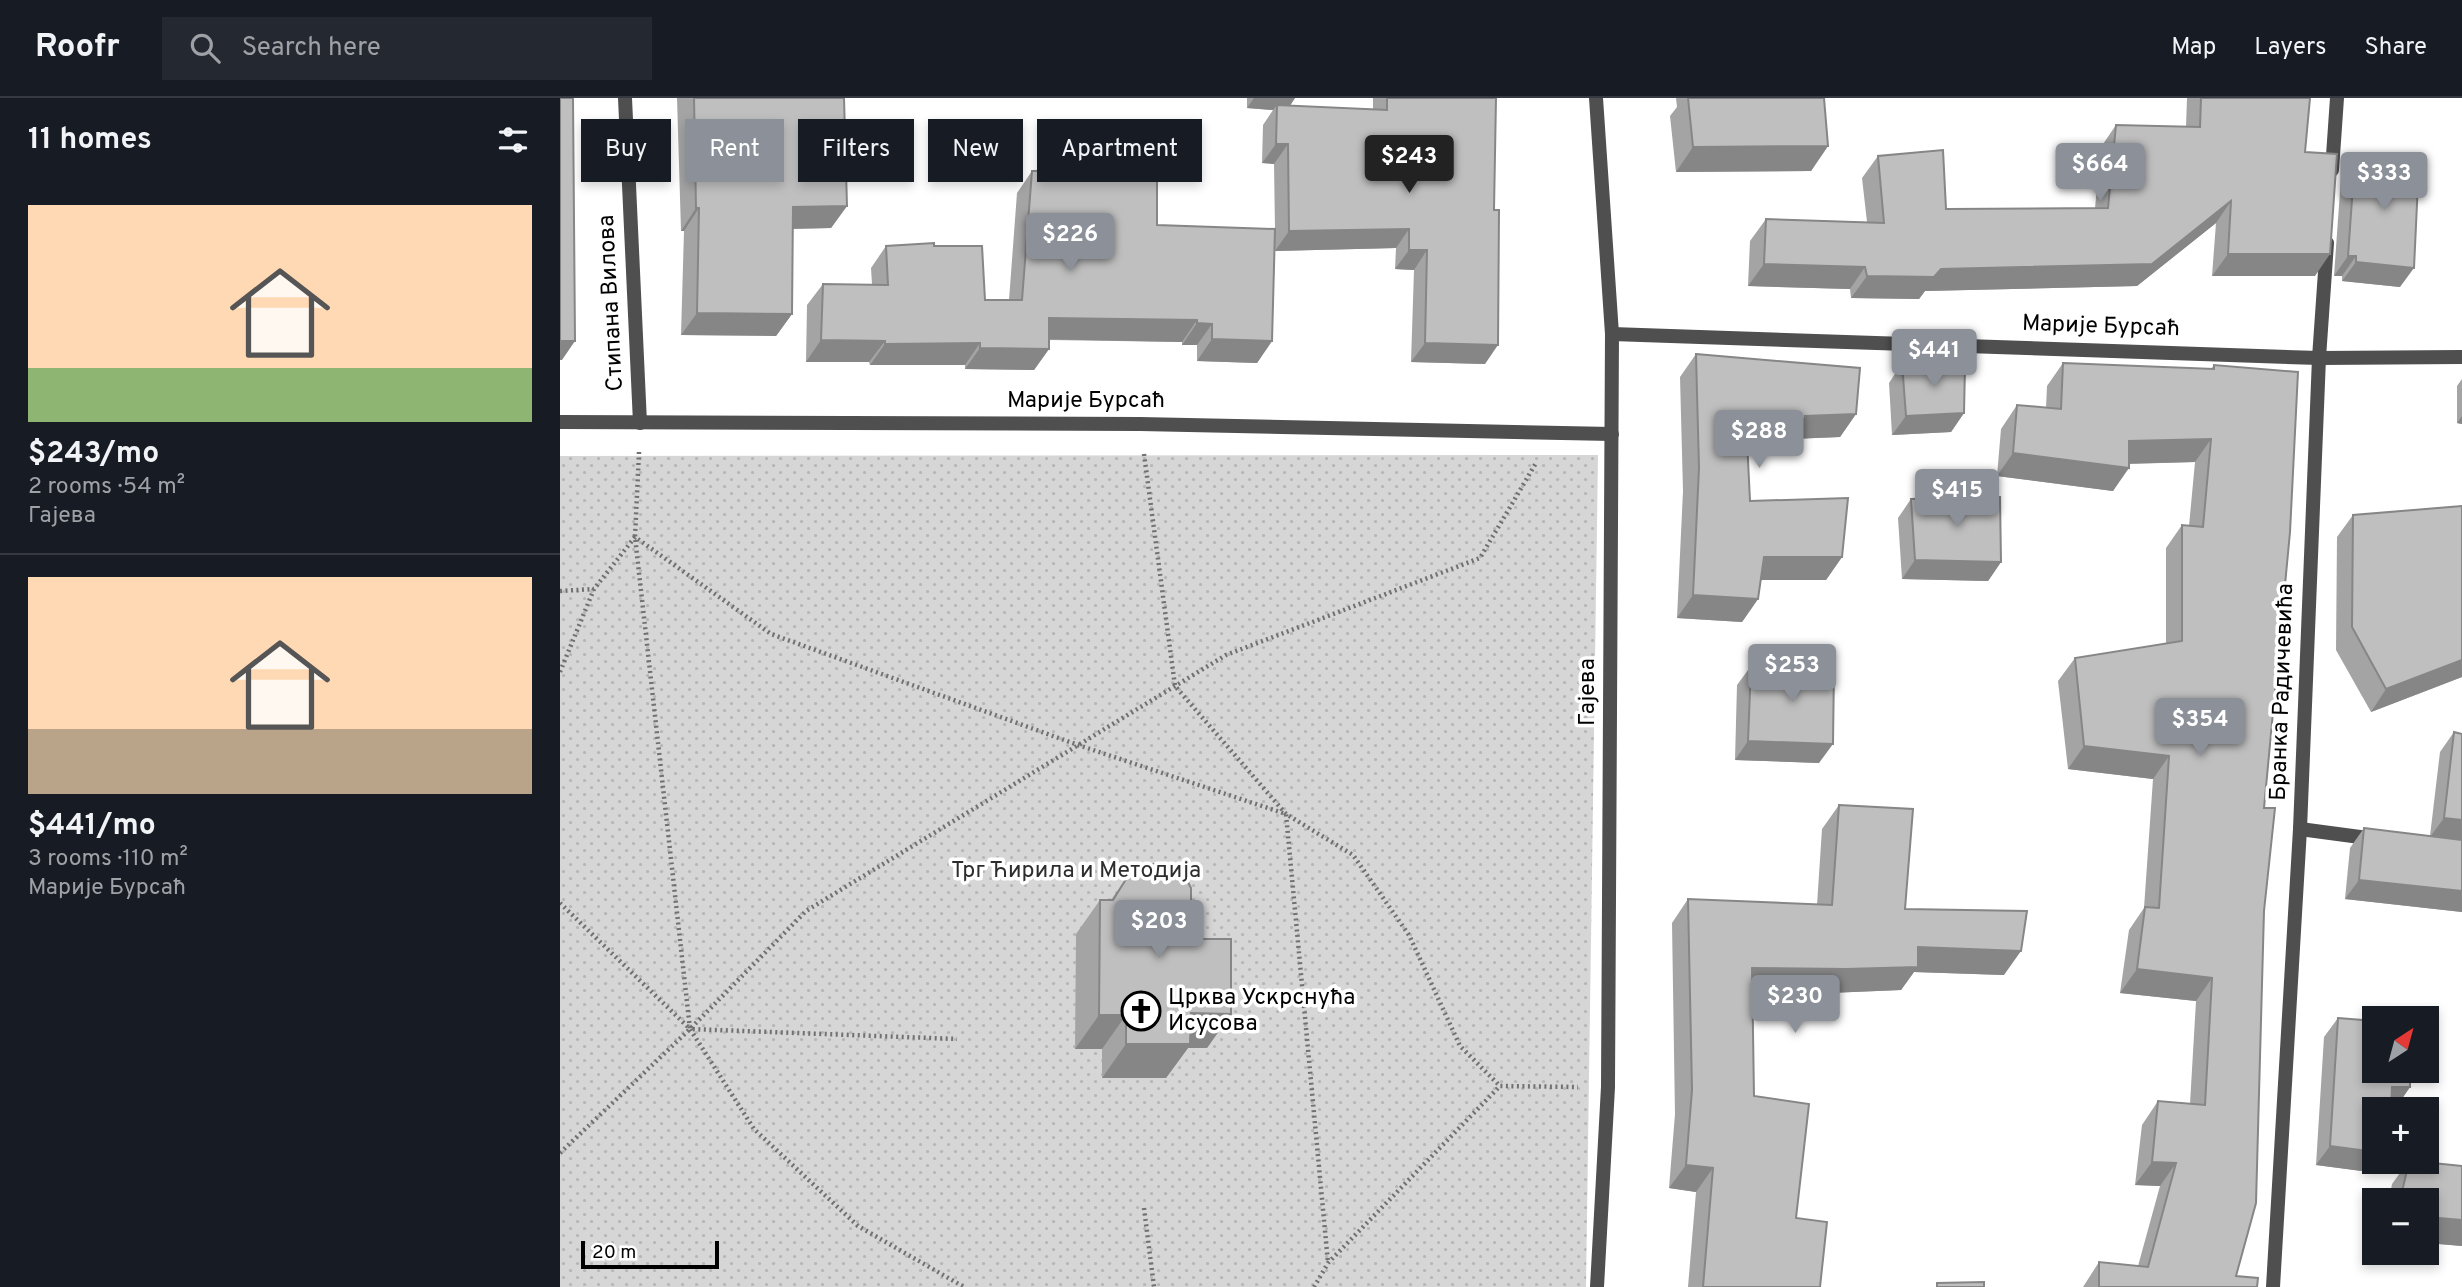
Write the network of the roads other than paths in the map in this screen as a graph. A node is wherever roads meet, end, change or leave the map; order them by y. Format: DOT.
graph roads {
  1 [pos="625,98"];
  2 [pos="1596,98"];
  3 [pos="2337,98"];
  4 [pos="2331,180"];
  5 [pos="2328,235"];
  6 [pos="1612,334"];
  7 [pos="2462,357"];
  8 [pos="2319,358"];
  9 [pos="560,422"];
  10 [pos="640,423"];
  11 [pos="1612,434"];
  12 [pos="2300,829"];
  13 [pos="2395,841"];
  14 [pos="1597,1287"];
  15 [pos="2273,1287"];
  1 -- 10 [label="street, Стипана Вилова"];
  2 -- 6 [label="street, Гајева"];
  3 -- 4 [label="street"];
  5 -- 8 [label="street, Бранка Радичевића"];
  6 -- 8 [label="street, Марије Бурсаћ"];
  6 -- 11 [label="street, Гајева"];
  7 -- 8 [label="street, Марије Бурсаћ"];
  8 -- 12 [label="street, Бранка Радичевића"];
  9 -- 10 [label="street, Марије Бурсаћ"];
  10 -- 11 [label="street, Марије Бурсаћ"];
  11 -- 14 [label="street, Гајева"];
  12 -- 13 [label="street"];
  12 -- 15 [label="street, Бранка Радичевића"];
}
